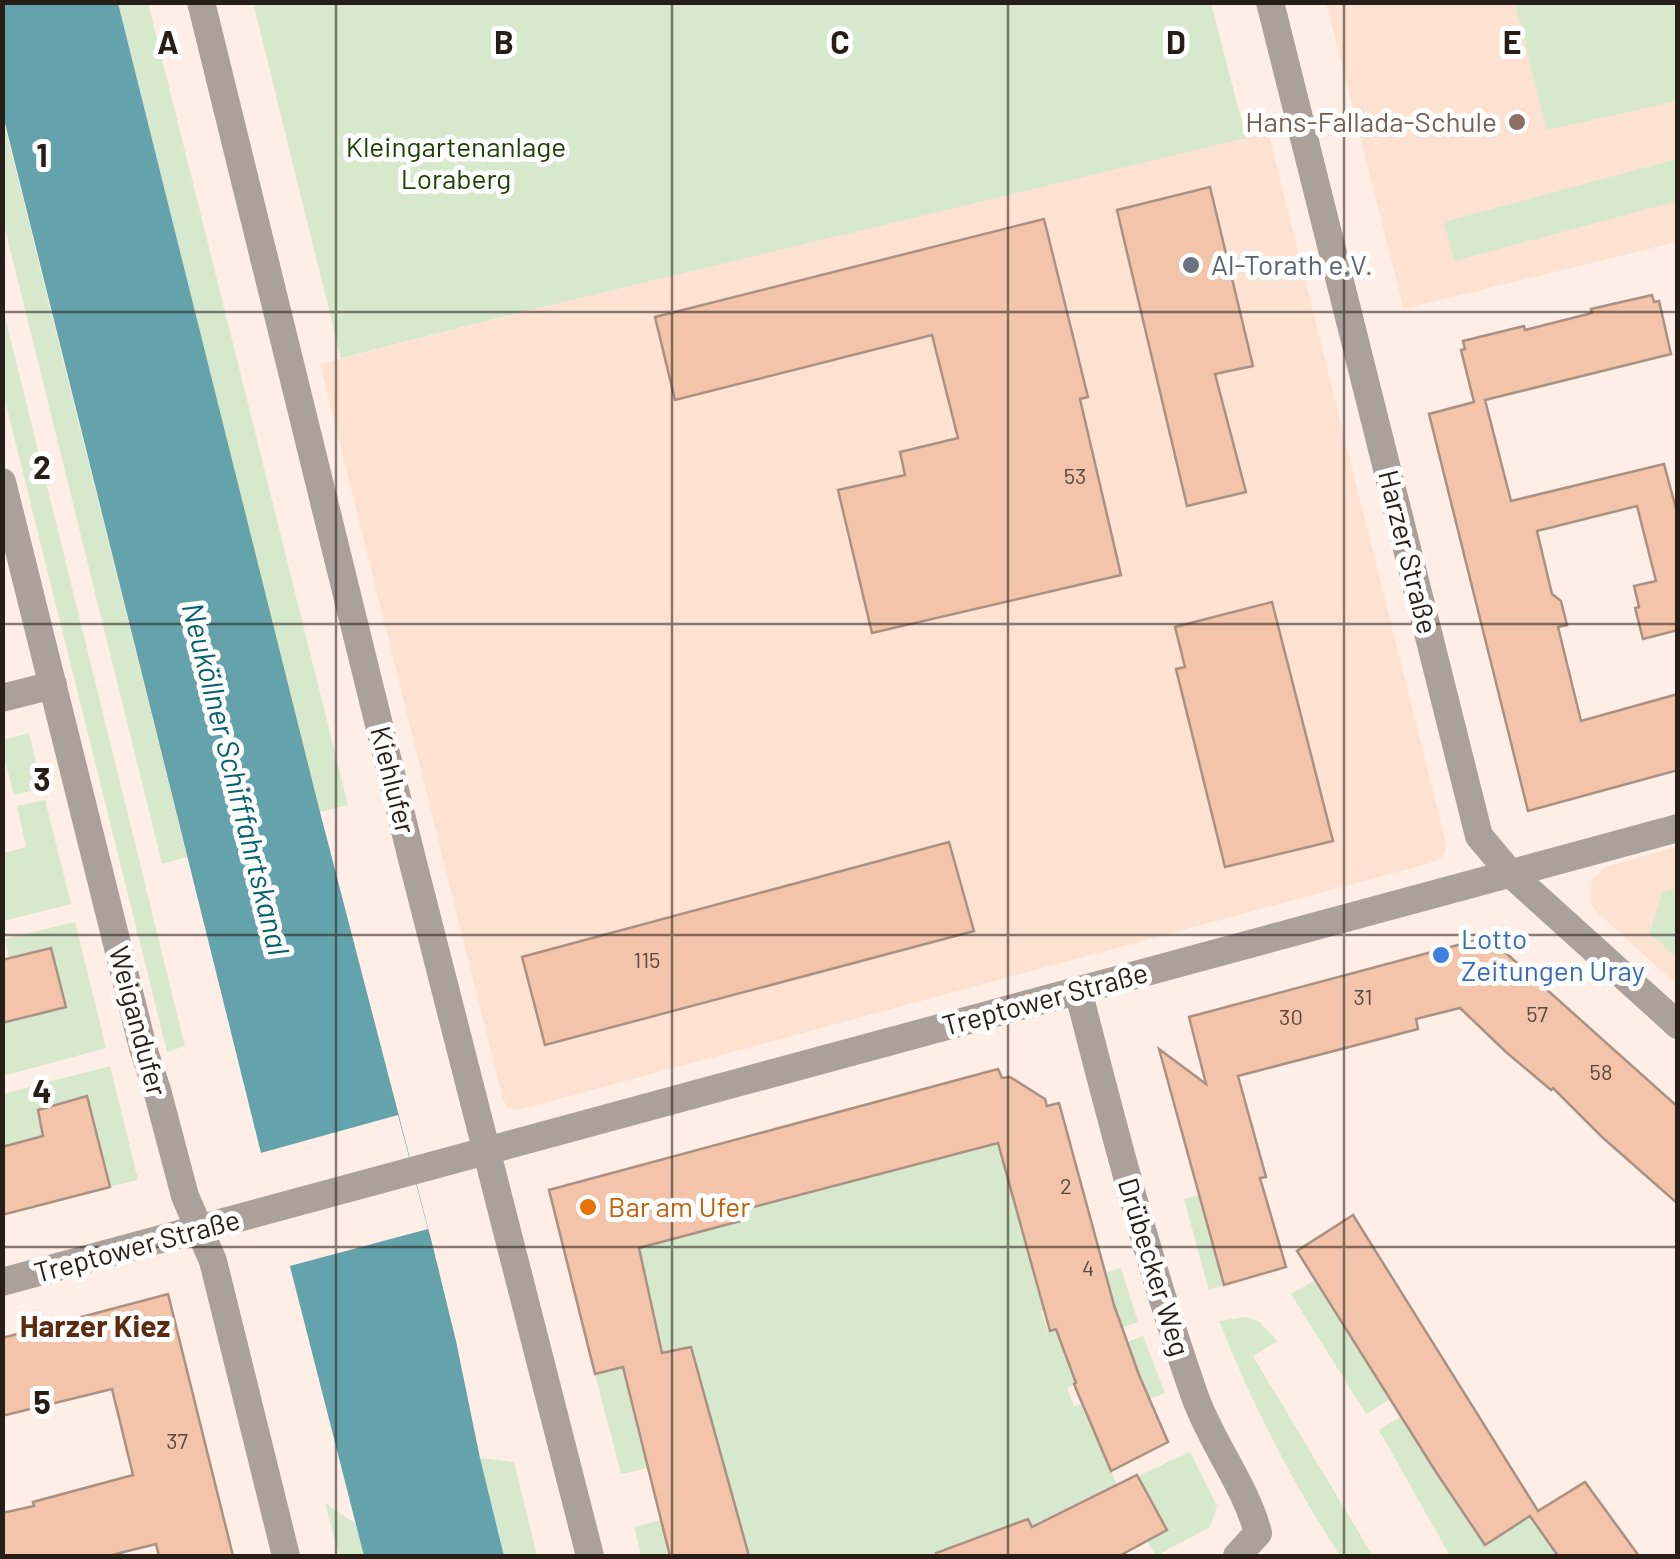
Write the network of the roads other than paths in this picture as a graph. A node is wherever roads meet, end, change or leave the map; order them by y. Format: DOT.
graph roads {
  1 [pos="201,2"];
  2 [pos="1270,2"];
  3 [pos="2,482"];
  4 [pos="54,685"];
  5 [pos="2,698"];
  6 [pos="1678,828"];
  7 [pos="1511,874"];
  8 [pos="1078,990"];
  9 [pos="1678,1025"];
  10 [pos="486,1151"];
  11 [pos="198,1230"];
  12 [pos="2,1282"];
  13 [pos="286,1556"];
  14 [pos="590,1556"];
  15 [pos="1238,1556"];
  1 -- 10 [label="street, Kiehlufer"];
  2 -- 7 [label="street, Harzer Straße"];
  3 -- 4 [label="street, Weigandufer"];
  4 -- 5 [label="street"];
  4 -- 11 [label="street, Weigandufer"];
  6 -- 7 [label="street, Treptower Straße"];
  7 -- 8 [label="street, Treptower Straße"];
  7 -- 9 [label="street, Harzer Straße"];
  8 -- 10 [label="street, Treptower Straße"];
  8 -- 15 [label="street, Drübecker Weg"];
  10 -- 11 [label="street, Treptower Straße"];
  10 -- 14 [label="street, Kiehlufer"];
  11 -- 12 [label="street, Treptower Straße"];
  11 -- 13 [label="street, Weigandufer"];
}
